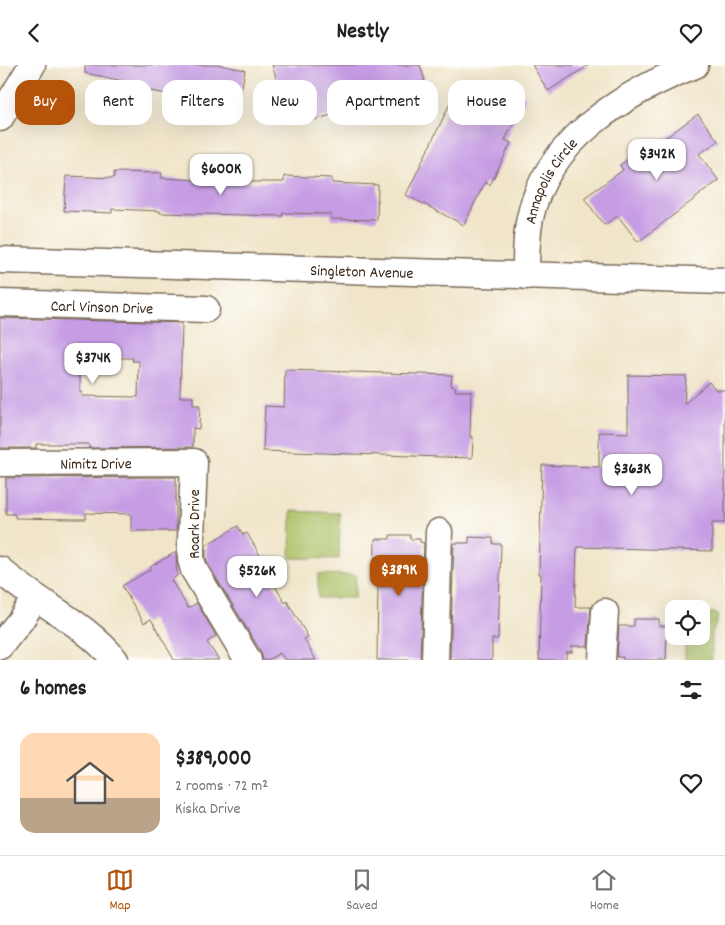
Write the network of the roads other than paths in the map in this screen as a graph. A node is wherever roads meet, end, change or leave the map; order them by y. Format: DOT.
graph roads {
  1 [pos="32,65"];
  2 [pos="695,65"];
  3 [pos="0,118"];
  4 [pos="0,260"];
  5 [pos="526,276"];
  6 [pos="725,281"];
  7 [pos="0,303"];
  8 [pos="206,309"];
  9 [pos="194,462"];
  10 [pos="0,463"];
  11 [pos="439,532"];
  12 [pos="0,570"];
  13 [pos="35,597"];
  14 [pos="605,611"];
  15 [pos="0,646"];
  16 [pos="115,660"];
  17 [pos="248,660"];
  18 [pos="435,660"];
  19 [pos="602,660"];
  1 -- 3 [label="street"];
  2 -- 5 [label="street, Annapolis Circle"];
  4 -- 5 [label="street, Singleton Avenue"];
  5 -- 6 [label="street, Singleton Avenue"];
  7 -- 8 [label="street, Carl Vinson Drive"];
  9 -- 10 [label="street, Nimitz Drive"];
  9 -- 17 [label="street, Roark Drive"];
  11 -- 18 [label="street"];
  12 -- 13 [label="street"];
  13 -- 15 [label="street"];
  13 -- 16 [label="street"];
  14 -- 19 [label="street"];
}
